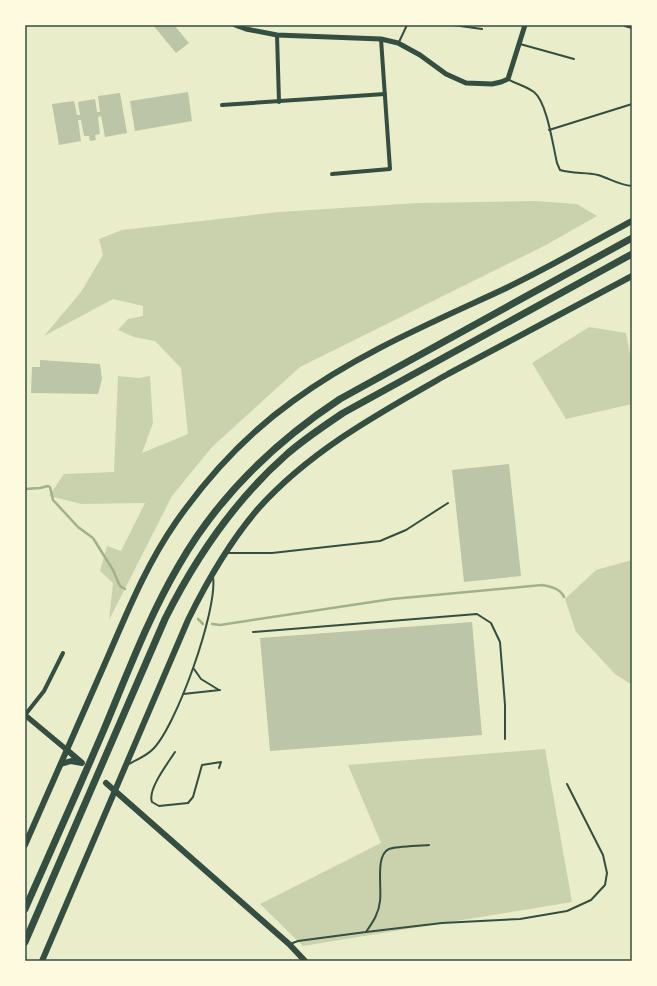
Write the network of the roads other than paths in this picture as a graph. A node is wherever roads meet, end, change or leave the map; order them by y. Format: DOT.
graph roads {
  1 [pos="407,25"];
  2 [pos="453,25"];
  3 [pos="525,25"];
  4 [pos="625,25"];
  5 [pos="239,26"];
  6 [pos="632,27"];
  7 [pos="482,29"];
  8 [pos="277,35"];
  9 [pos="381,39"];
  10 [pos="398,43"];
  11 [pos="520,44"];
  12 [pos="574,59"];
  13 [pos="508,79"];
  14 [pos="385,94"];
  15 [pos="279,102"];
  16 [pos="632,104"];
  17 [pos="222,105"];
  18 [pos="549,130"];
  19 [pos="332,174"];
  20 [pos="632,186"];
  21 [pos="632,221"];
  22 [pos="632,238"];
  23 [pos="632,254"];
  24 [pos="632,276"];
  25 [pos="448,503"];
  26 [pos="225,553"];
  27 [pos="212,573"];
  28 [pos="253,632"];
  29 [pos="63,653"];
  30 [pos="194,669"];
  31 [pos="183,694"];
  32 [pos="25,715"];
  33 [pos="505,739"];
  34 [pos="67,750"];
  35 [pos="175,752"];
  36 [pos="61,764"];
  37 [pos="126,766"];
  38 [pos="219,768"];
  39 [pos="567,784"];
  40 [pos="115,792"];
  41 [pos="111,800"];
  42 [pos="25,845"];
  43 [pos="429,845"];
  44 [pos="25,909"];
  45 [pos="366,932"];
  46 [pos="25,942"];
  47 [pos="289,944"];
  48 [pos="42,961"];
  49 [pos="305,961"];
  1 -- 10 [label="lane"];
  2 -- 7 [label="lane"];
  3 -- 11 [label="street"];
  4 -- 6 [label="street"];
  5 -- 8 [label="street"];
  8 -- 9 [label="street"];
  8 -- 15 [label="street"];
  9 -- 10 [label="street"];
  9 -- 14 [label="street"];
  10 -- 13 [label="street"];
  11 -- 12 [label="lane"];
  11 -- 13 [label="street"];
  13 -- 18 [label="lane"];
  14 -- 15 [label="street"];
  14 -- 19 [label="street"];
  15 -- 17 [label="street"];
  16 -- 18 [label="lane"];
  18 -- 20 [label="lane"];
  21 -- 34 [label="main road"];
  22 -- 44 [label="highway"];
  23 -- 46 [label="highway"];
  24 -- 26 [label="main road"];
  25 -- 26 [label="lane"];
  26 -- 27 [label="main road"];
  27 -- 30 [label="lane"];
  27 -- 37 [label="main road"];
  28 -- 33 [label="lane"];
  29 -- 32 [label="street"];
  30 -- 31 [label="lane"];
  30 -- 31 [label="lane"];
  31 -- 37 [label="lane"];
  32 -- 34 [label="main road"];
  34 -- 36 [label="main road"];
  34 -- 36 [label="main road"];
  35 -- 38 [label="lane"];
  36 -- 42 [label="main road"];
  37 -- 40 [label="main road"];
  39 -- 45 [label="lane"];
  40 -- 41 [label="main road"];
  40 -- 41 [label="main road"];
  40 -- 47 [label="main road"];
  41 -- 48 [label="main road"];
  43 -- 45 [label="lane"];
  45 -- 47 [label="lane"];
  47 -- 49 [label="main road"];
}
